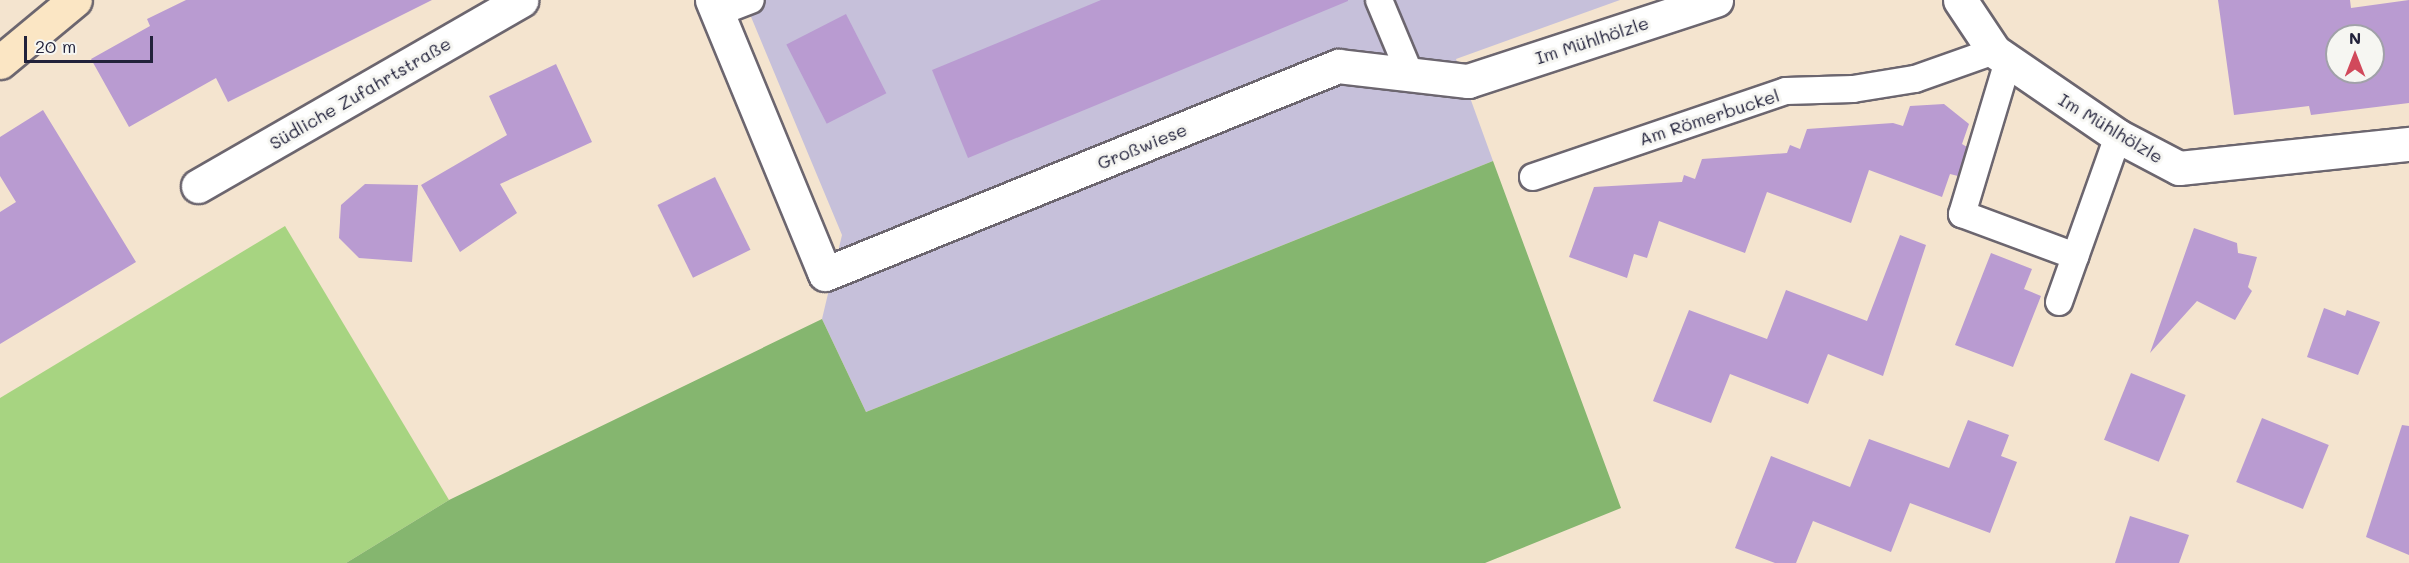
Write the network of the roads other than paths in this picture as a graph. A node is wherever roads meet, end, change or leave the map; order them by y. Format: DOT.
graph roads {
  1 [pos="75,0"];
  2 [pos="521,0"];
  3 [pos="751,0"];
  4 [pos="1379,0"];
  5 [pos="1716,0"];
  6 [pos="1960,0"];
  7 [pos="714,6"];
  8 [pos="2001,56"];
  9 [pos="0,62"];
  10 [pos="1410,74"];
  11 [pos="1468,81"];
  12 [pos="2118,136"];
  13 [pos="2409,144"];
  14 [pos="1533,177"];
  15 [pos="198,186"];
  16 [pos="2075,256"];
  17 [pos="2059,302"];
  1 -- 9 [label="main road"];
  2 -- 15 [label="street, Südliche Zufahrtstraße"];
  3 -- 7 [label="lane"];
  4 -- 10 [label="lane"];
  5 -- 11 [label="street, Im Mühlhölzle"];
  6 -- 8 [label="street, Im Mühlhölzle"];
  7 -- 10 [label="street, Großwiese"];
  8 -- 12 [label="street, Im Mühlhölzle"];
  8 -- 14 [label="lane, Am Römerbuckel"];
  8 -- 16 [label="lane"];
  10 -- 11 [label="street, Großwiese"];
  12 -- 13 [label="street, Im Mühlhölzle"];
  12 -- 16 [label="lane"];
  16 -- 17 [label="lane"];
}
